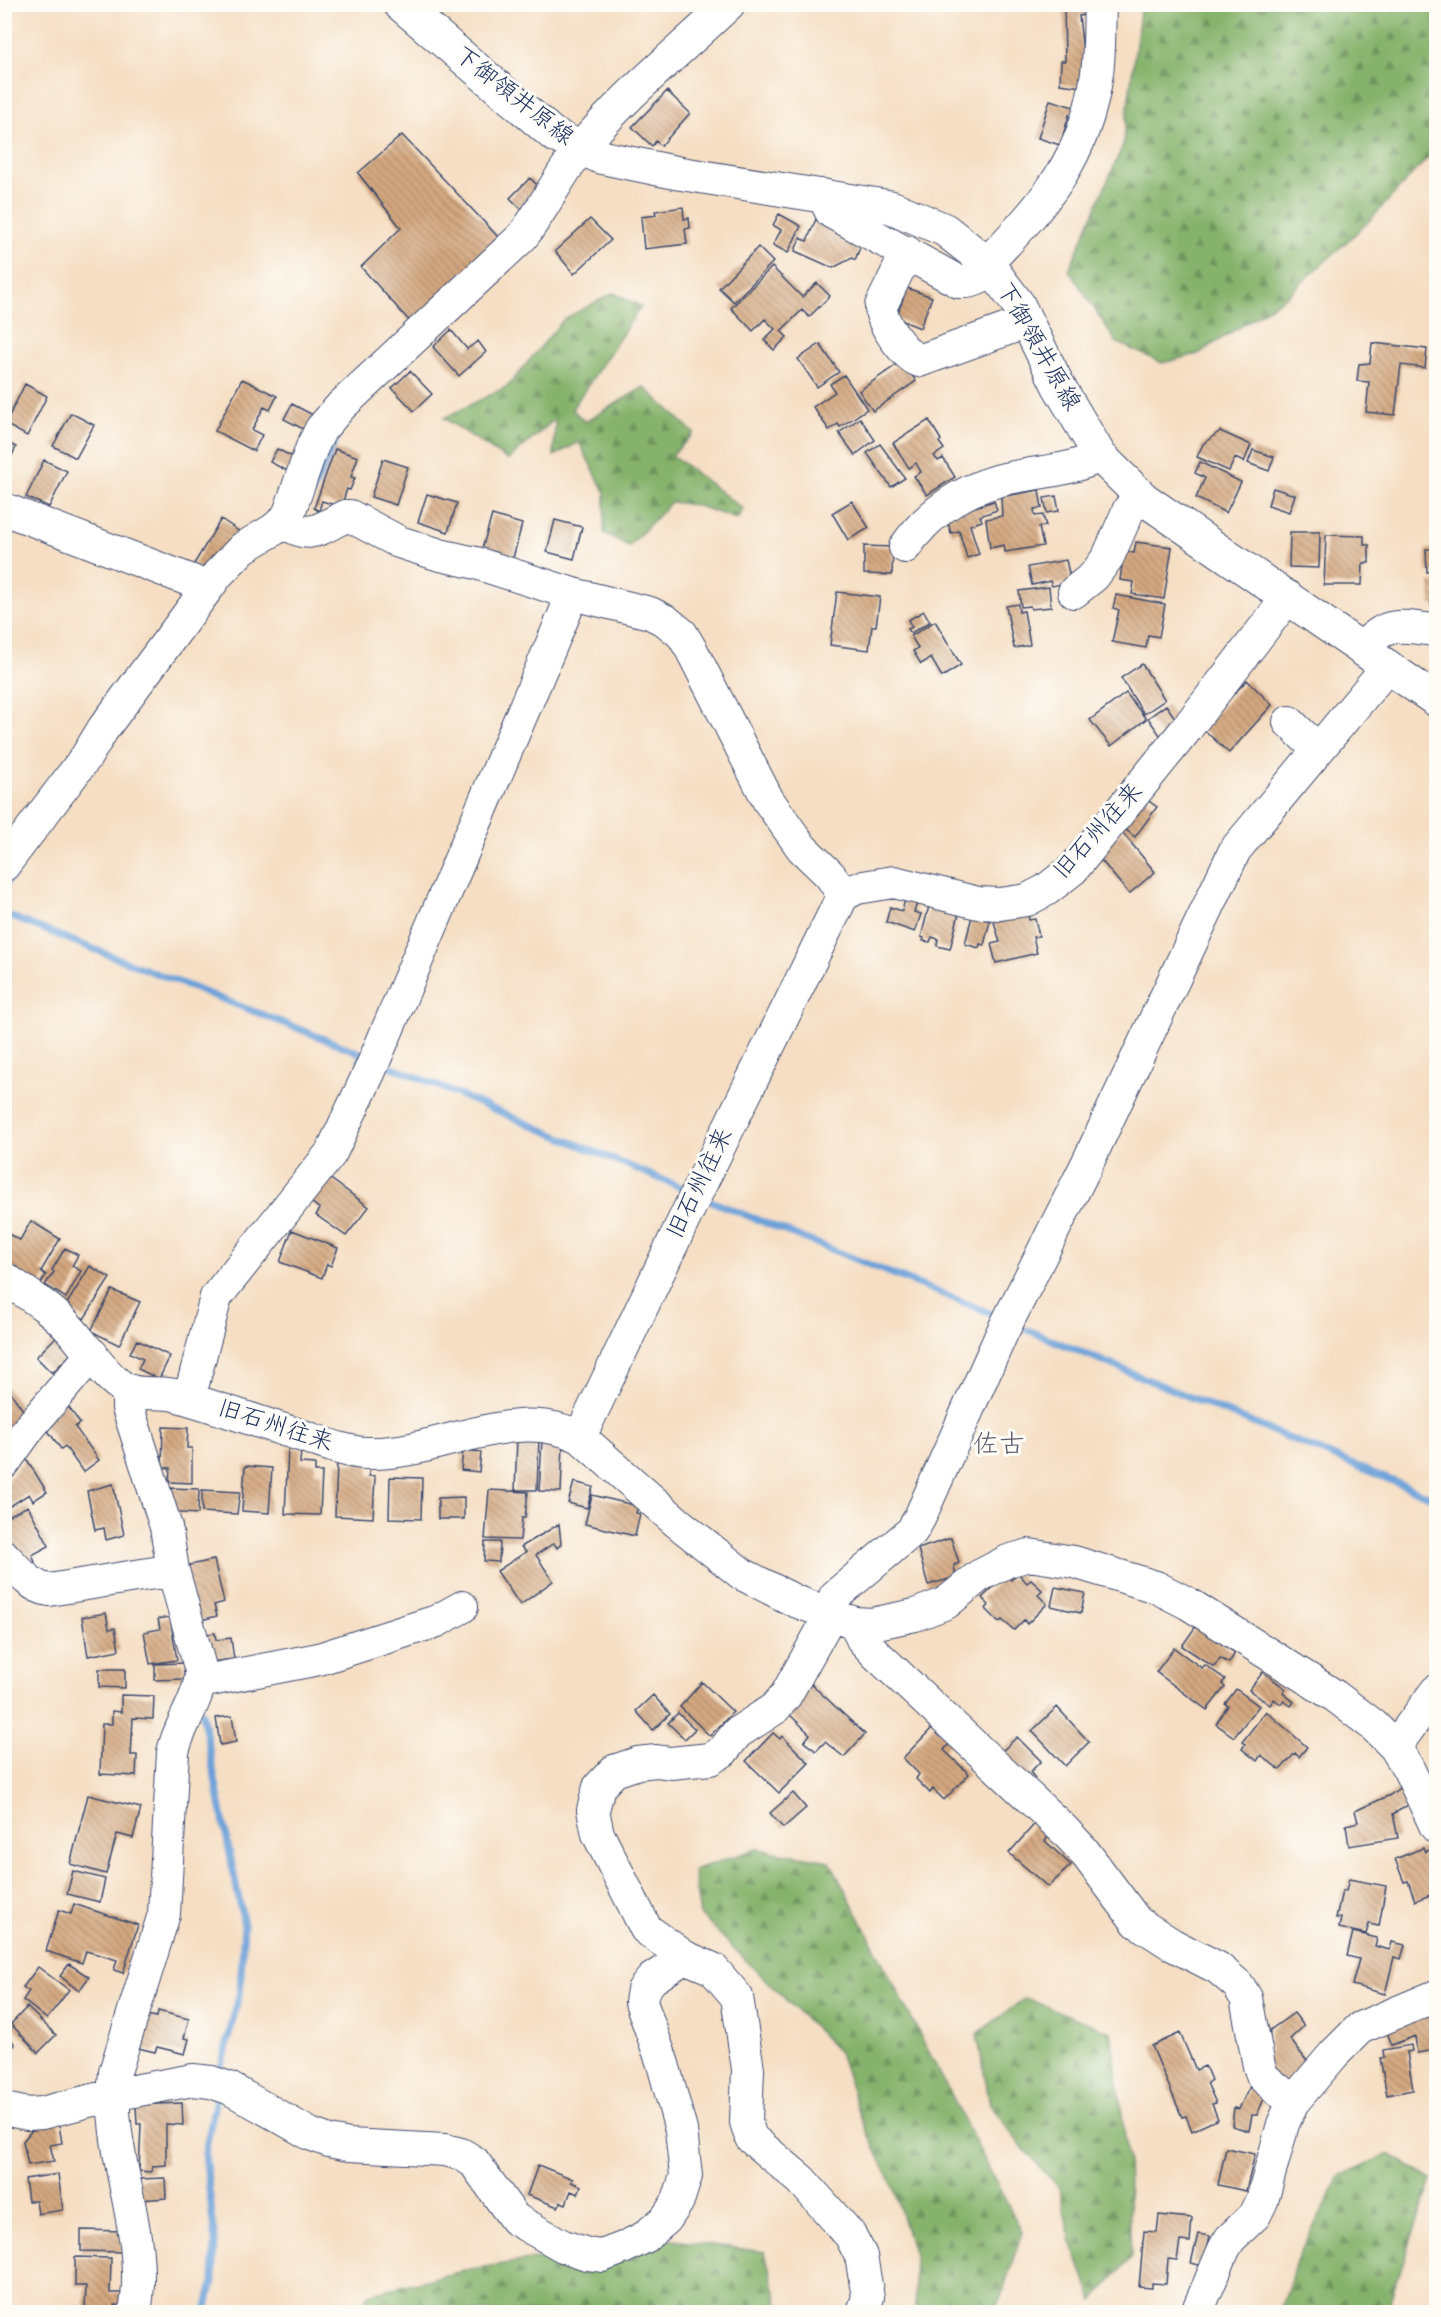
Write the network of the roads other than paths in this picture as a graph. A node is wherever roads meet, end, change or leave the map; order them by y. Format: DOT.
graph roads {
  1 [pos="400,4"];
  2 [pos="729,4"];
  3 [pos="1100,4"];
  4 [pos="580,149"];
  5 [pos="823,195"];
  6 [pos="907,252"];
  7 [pos="989,266"];
  8 [pos="1027,322"];
  9 [pos="1100,456"];
  10 [pos="1144,498"];
  11 [pos="4,509"];
  12 [pos="290,525"];
  13 [pos="905,547"];
  14 [pos="206,591"];
  15 [pos="1074,592"];
  16 [pos="573,594"];
  17 [pos="1288,597"];
  18 [pos="1437,630"];
  19 [pos="1376,657"];
  20 [pos="1437,700"];
  21 [pos="1288,722"];
  22 [pos="1318,750"];
  23 [pos="4,865"];
  24 [pos="843,895"];
  25 [pos="4,1278"];
  26 [pos="92,1354"];
  27 [pos="128,1391"];
  28 [pos="189,1399"];
  29 [pos="580,1437"];
  30 [pos="4,1463"];
  31 [pos="4,1556"];
  32 [pos="173,1570"];
  33 [pos="462,1607"];
  34 [pos="842,1618"];
  35 [pos="200,1682"];
  36 [pos="1437,1691"];
  37 [pos="1395,1747"];
  38 [pos="1437,1827"];
  39 [pos="685,1958"];
  40 [pos="1437,1996"];
  41 [pos="112,2095"];
  42 [pos="1293,2102"];
  43 [pos="4,2109"];
  44 [pos="135,2313"];
  45 [pos="863,2313"];
  46 [pos="1197,2313"];
  1 -- 4 [label="main road, 下御領井原線"];
  2 -- 4 [label="street"];
  3 -- 7 [label="street"];
  4 -- 5 [label="main road, 下御領井原線"];
  4 -- 12 [label="street"];
  5 -- 6 [label="street"];
  5 -- 7 [label="main road, 下御領井原線"];
  6 -- 7 [label="street"];
  6 -- 8 [label="street"];
  7 -- 8 [label="main road, 下御領井原線"];
  8 -- 9 [label="main road, 下御領井原線"];
  9 -- 10 [label="main road, 下御領井原線"];
  9 -- 13 [label="street"];
  10 -- 15 [label="street"];
  10 -- 17 [label="main road, 下御領井原線"];
  11 -- 14 [label="street"];
  12 -- 14 [label="street"];
  12 -- 16 [label="street"];
  14 -- 23 [label="street"];
  16 -- 24 [label="street"];
  16 -- 28 [label="street"];
  17 -- 19 [label="main road, 下御領井原線"];
  17 -- 24 [label="street, 旧石州往来"];
  18 -- 19 [label="street"];
  19 -- 20 [label="main road, 下御領井原線"];
  19 -- 22 [label="street"];
  21 -- 22 [label="street"];
  22 -- 34 [label="street"];
  24 -- 29 [label="street, 旧石州往来"];
  25 -- 26 [label="street"];
  26 -- 27 [label="street"];
  26 -- 30 [label="street"];
  27 -- 28 [label="street, 旧石州往来"];
  27 -- 32 [label="street"];
  28 -- 29 [label="street, 旧石州往来"];
  29 -- 34 [label="street"];
  31 -- 32 [label="street"];
  32 -- 35 [label="street"];
  33 -- 35 [label="street"];
  34 -- 37 [label="street"];
  34 -- 39 [label="street"];
  34 -- 42 [label="street"];
  35 -- 41 [label="street"];
  36 -- 37 [label="street"];
  37 -- 38 [label="street"];
  39 -- 41 [label="street"];
  39 -- 45 [label="street"];
  40 -- 42 [label="street"];
  41 -- 43 [label="street"];
  41 -- 44 [label="street"];
  42 -- 46 [label="street"];
}
